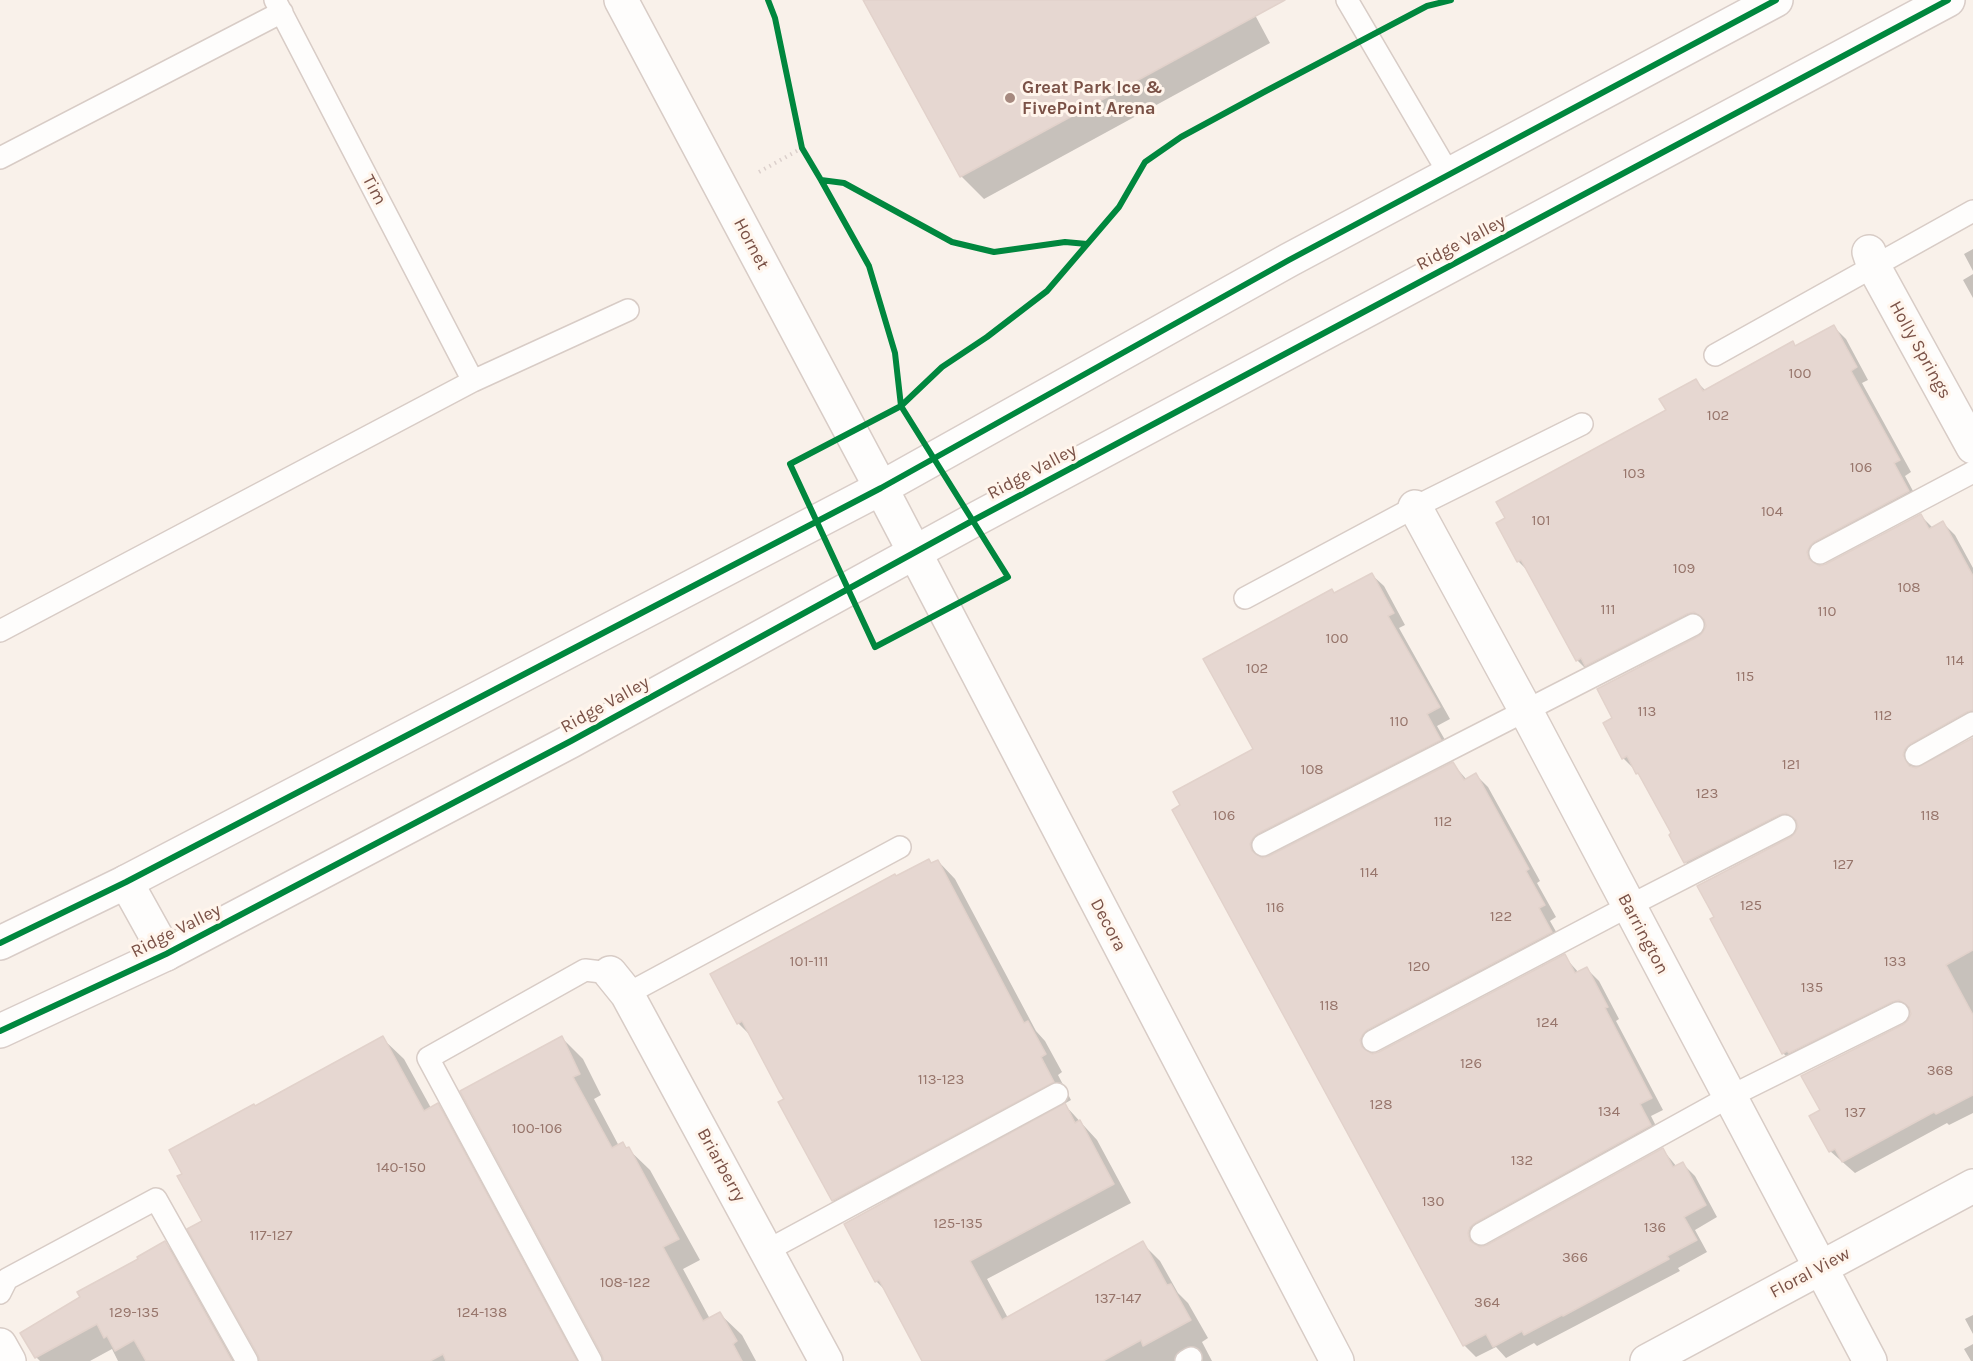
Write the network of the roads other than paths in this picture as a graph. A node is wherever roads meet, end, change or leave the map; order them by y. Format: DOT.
graph roads {
  1 [pos="621,0"];
  2 [pos="1347,0"];
  3 [pos="1776,0"];
  4 [pos="1948,0"];
  5 [pos="278,6"];
  6 [pos="0,158"];
  7 [pos="1449,174"];
  8 [pos="1973,211"];
  9 [pos="1871,260"];
  10 [pos="627,310"];
  11 [pos="1715,355"];
  12 [pos="473,381"];
  13 [pos="1582,424"];
  14 [pos="1973,447"];
  15 [pos="1973,472"];
  16 [pos="881,488"];
  17 [pos="1415,507"];
  18 [pos="914,553"];
  19 [pos="1820,553"];
  20 [pos="1245,598"];
  21 [pos="1693,625"];
  22 [pos="0,631"];
  23 [pos="1526,711"];
  24 [pos="1973,723"];
  25 [pos="1916,755"];
  26 [pos="1785,826"];
  27 [pos="1263,845"];
  28 [pos="900,848"];
  29 [pos="126,882"];
  30 [pos="1629,906"];
  31 [pos="0,943"];
  32 [pos="166,954"];
  33 [pos="619,984"];
  34 [pos="1898,1013"];
  35 [pos="0,1030"];
  36 [pos="1372,1041"];
  37 [pos="1057,1094"];
  38 [pos="1729,1097"];
  39 [pos="1973,1186"];
  40 [pos="1481,1234"];
  41 [pos="768,1250"];
  42 [pos="1820,1268"];
  43 [pos="0,1293"];
  44 [pos="0,1345"];
  45 [pos="9,1361"];
  46 [pos="247,1361"];
  47 [pos="591,1361"];
  48 [pos="826,1361"];
  49 [pos="1337,1361"];
  50 [pos="1647,1361"];
  51 [pos="1870,1361"];
  1 -- 16 [label="main road, Hornet"];
  2 -- 7 [label="lane"];
  3 -- 7 [label="main road"];
  4 -- 18 [label="main road, Ridge Valley"];
  5 -- 6 [label="lane"];
  5 -- 12 [label="lane, Tim"];
  7 -- 16 [label="main road"];
  8 -- 9 [label="lane"];
  9 -- 11 [label="lane"];
  9 -- 14 [label="main road, Holly Springs"];
  10 -- 12 [label="lane"];
  12 -- 22 [label="lane"];
  13 -- 17 [label="lane"];
  15 -- 19 [label="lane"];
  16 -- 18 [label="main road, Decora"];
  16 -- 29 [label="main road"];
  17 -- 20 [label="lane"];
  17 -- 23 [label="main road, Barrington"];
  18 -- 32 [label="main road, Ridge Valley"];
  18 -- 49 [label="main road, Decora"];
  21 -- 23 [label="lane"];
  23 -- 27 [label="lane"];
  23 -- 30 [label="main road, Barrington"];
  24 -- 25 [label="lane"];
  26 -- 30 [label="lane"];
  28 -- 33 [label="lane"];
  29 -- 31 [label="main road"];
  29 -- 32 [label="main road"];
  30 -- 36 [label="lane"];
  30 -- 38 [label="main road, Barrington"];
  32 -- 35 [label="main road, Ridge Valley"];
  33 -- 41 [label="main road, Briarberry"];
  33 -- 47 [label="lane"];
  34 -- 38 [label="lane"];
  37 -- 41 [label="lane"];
  38 -- 40 [label="lane"];
  38 -- 42 [label="main road, Barrington"];
  39 -- 42 [label="main road, Floral View"];
  41 -- 48 [label="main road, Briarberry"];
  42 -- 50 [label="main road, Floral View"];
  42 -- 51 [label="main road, Barrington"];
  43 -- 46 [label="lane"];
  44 -- 45 [label="main road"];
}
